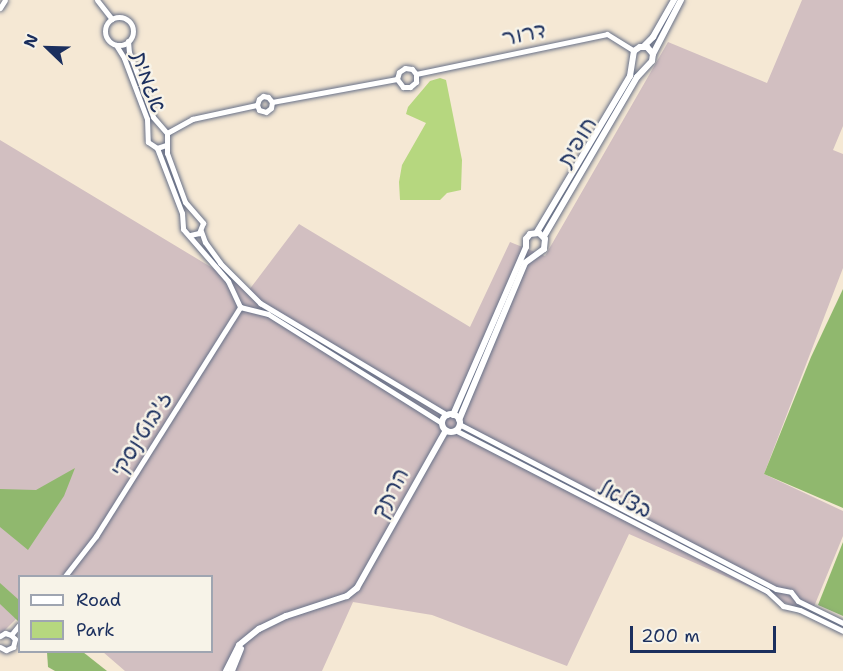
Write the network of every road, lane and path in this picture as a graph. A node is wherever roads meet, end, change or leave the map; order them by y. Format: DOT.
graph roads {
  1 [pos="5,0"];
  2 [pos="97,0"];
  3 [pos="674,0"];
  4 [pos="681,0"];
  5 [pos="0,8"];
  6 [pos="111,19"];
  7 [pos="128,41"];
  8 [pos="117,45"];
  9 [pos="644,46"];
  10 [pos="634,51"];
  11 [pos="653,54"];
  12 [pos="634,63"];
  13 [pos="644,67"];
  14 [pos="416,74"];
  15 [pos="397,79"];
  16 [pos="272,102"];
  17 [pos="256,105"];
  18 [pos="160,128"];
  19 [pos="149,132"];
  20 [pos="167,133"];
  21 [pos="166,145"];
  22 [pos="157,148"];
  23 [pos="193,214"];
  24 [pos="183,219"];
  25 [pos="201,231"];
  26 [pos="537,232"];
  27 [pos="190,235"];
  28 [pos="544,236"];
  29 [pos="526,247"];
  30 [pos="535,254"];
  31 [pos="246,291"];
  32 [pos="237,297"];
  33 [pos="254,297"];
  34 [pos="240,307"];
  35 [pos="249,308"];
  36 [pos="455,421"];
  37 [pos="444,427"];
  38 [pos="67,575"];
  39 [pos="784,592"];
  40 [pos="794,598"];
  41 [pos="779,599"];
  42 [pos="789,606"];
  43 [pos="843,623"];
  44 [pos="18,626"];
  45 [pos="843,631"];
  46 [pos="11,634"];
  47 [pos="0,636"];
  48 [pos="249,636"];
  49 [pos="0,648"];
  50 [pos="226,671"];
  51 [pos="232,671"];
  1 -- 5 [label="street"];
  2 -- 6 [label="street"];
  3 -- 9 [label="main road"];
  4 -- 11 [label="main road"];
  6 -- 7 [label="street"];
  6 -- 8 [label="street"];
  7 -- 8 [label="street"];
  7 -- 18 [label="street, אגמית"];
  8 -- 19 [label="street, אגמית"];
  9 -- 10 [label="main road"];
  9 -- 11 [label="main road"];
  10 -- 12 [label="main road"];
  10 -- 14 [label="street, דרור"];
  11 -- 13 [label="main road"];
  12 -- 13 [label="main road"];
  12 -- 26 [label="main road, חופית"];
  13 -- 28 [label="main road, חופית"];
  14 -- 15 [label="street"];
  14 -- 15 [label="street"];
  15 -- 16 [label="street"];
  16 -- 17 [label="street"];
  16 -- 17 [label="street"];
  17 -- 20 [label="street"];
  18 -- 19 [label="street"];
  18 -- 20 [label="street"];
  19 -- 22 [label="street"];
  20 -- 21 [label="street"];
  21 -- 22 [label="street"];
  21 -- 23 [label="street, אגמית"];
  22 -- 24 [label="street"];
  23 -- 24 [label="street"];
  23 -- 25 [label="street"];
  24 -- 27 [label="street"];
  25 -- 27 [label="street"];
  25 -- 31 [label="street"];
  26 -- 28 [label="main road"];
  26 -- 29 [label="main road"];
  27 -- 32 [label="street"];
  28 -- 30 [label="main road"];
  29 -- 30 [label="main road"];
  29 -- 36 [label="main road"];
  30 -- 36 [label="main road"];
  31 -- 32 [label="street"];
  31 -- 33 [label="street"];
  32 -- 34 [label="street"];
  33 -- 35 [label="street"];
  33 -- 36 [label="street, בצלאל"];
  34 -- 35 [label="street"];
  34 -- 38 [label="street, ז'בוטינסקי"];
  35 -- 37 [label="street"];
  36 -- 37 [label="main road"];
  36 -- 37 [label="main road, הרתך"];
  36 -- 39 [label="street, בצלאל"];
  36 -- 41 [label="street, בצלאל"];
  37 -- 48 [label="main road, הרתך"];
  39 -- 40 [label="street"];
  39 -- 41 [label="street"];
  40 -- 42 [label="street"];
  40 -- 43 [label="street"];
  41 -- 42 [label="street"];
  42 -- 45 [label="street"];
  44 -- 46 [label="street"];
  46 -- 47 [label="street"];
  46 -- 49 [label="street"];
  48 -- 50 [label="main road"];
  48 -- 51 [label="main road"];
}
